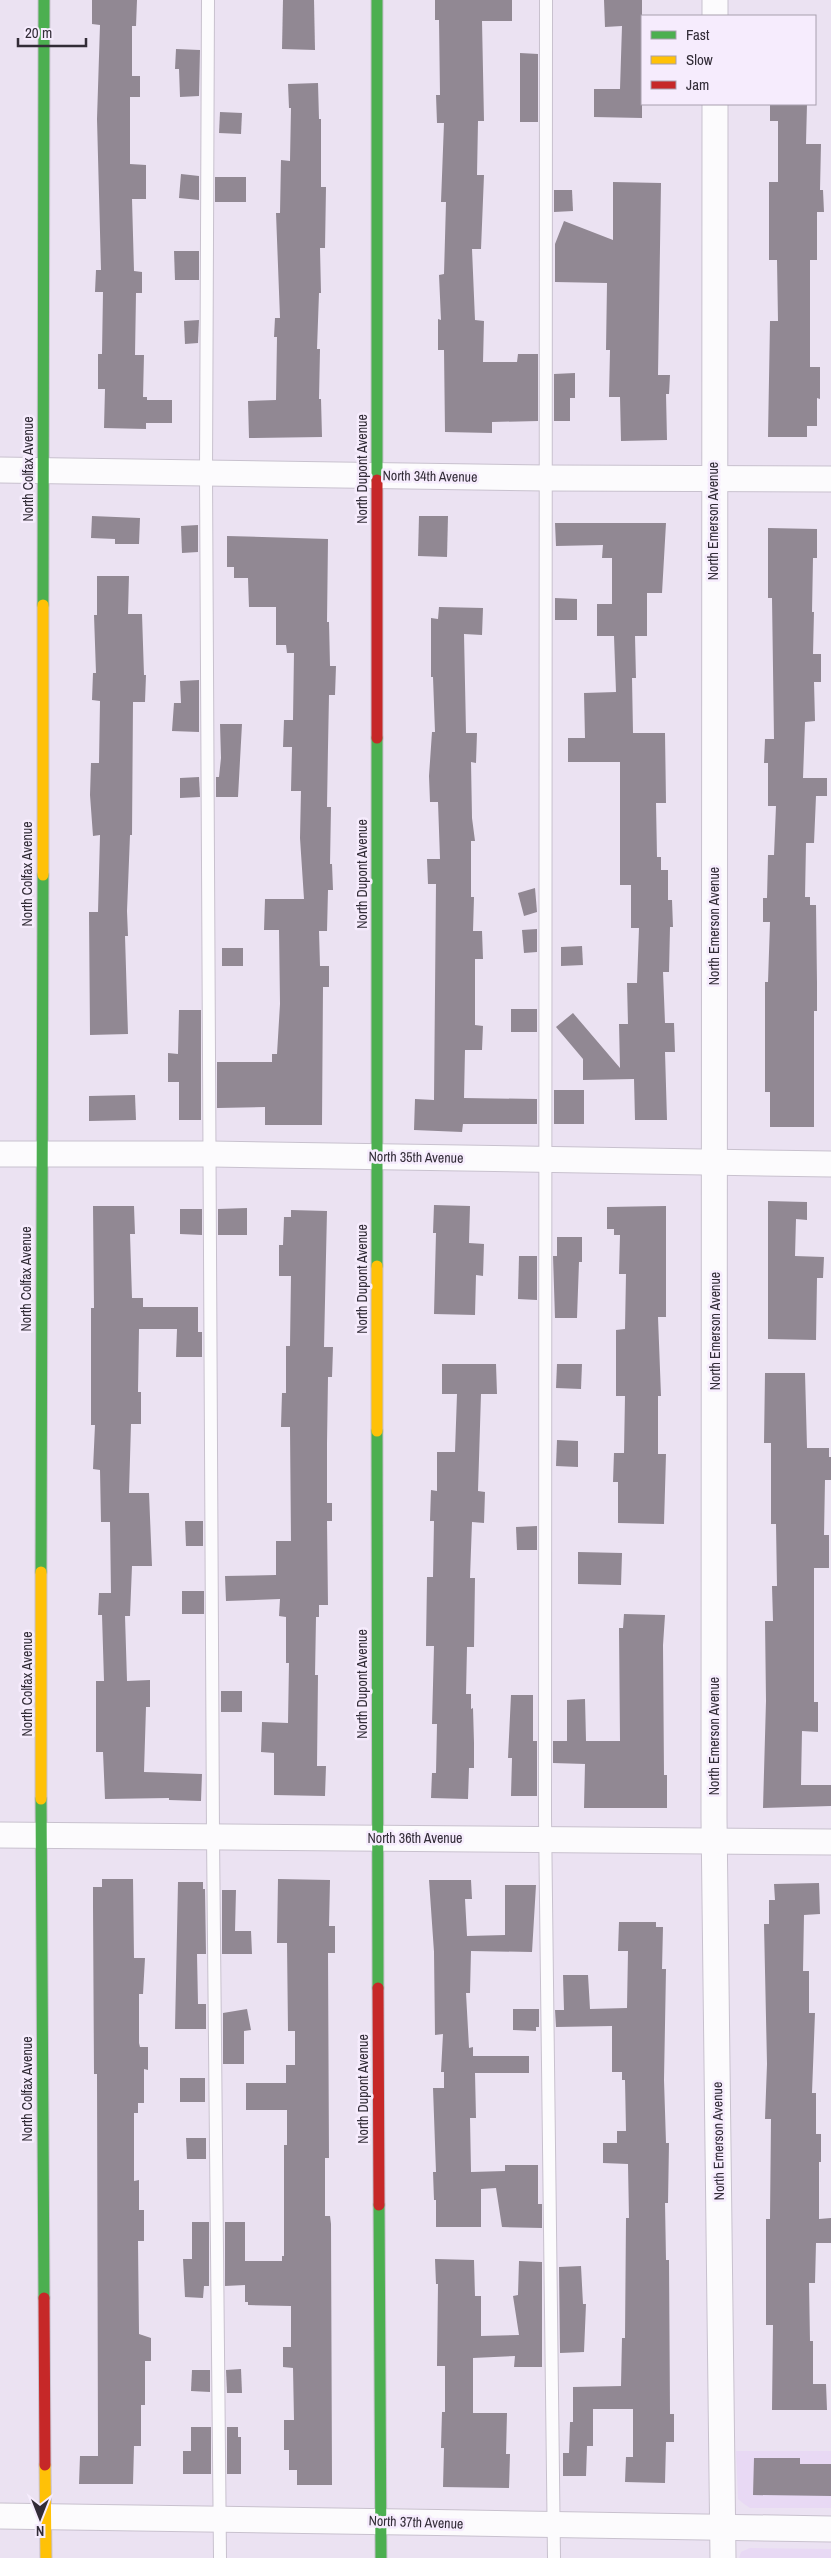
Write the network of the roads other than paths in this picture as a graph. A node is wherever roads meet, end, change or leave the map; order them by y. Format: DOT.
graph roads {
  1 [pos="44,0"];
  2 [pos="208,0"];
  3 [pos="377,0"];
  4 [pos="546,0"];
  5 [pos="715,0"];
  6 [pos="715,15"];
  7 [pos="715,105"];
  8 [pos="0,470"];
  9 [pos="43,471"];
  10 [pos="206,474"];
  11 [pos="377,475"];
  12 [pos="546,478"];
  13 [pos="713,478"];
  14 [pos="831,479"];
  15 [pos="0,1154"];
  16 [pos="211,1154"];
  17 [pos="41,1155"];
  18 [pos="377,1156"];
  19 [pos="546,1159"];
  20 [pos="715,1162"];
  21 [pos="831,1164"];
  22 [pos="0,1835"];
  23 [pos="41,1835"];
  24 [pos="213,1836"];
  25 [pos="377,1838"];
  26 [pos="546,1839"];
  27 [pos="716,1840"];
  28 [pos="831,1842"];
  29 [pos="0,2516"];
  30 [pos="45,2516"];
  31 [pos="220,2518"];
  32 [pos="381,2520"];
  33 [pos="554,2527"];
  34 [pos="723,2528"];
  35 [pos="831,2529"];
  36 [pos="46,2558"];
  37 [pos="220,2558"];
  38 [pos="381,2558"];
  39 [pos="554,2558"];
  40 [pos="723,2558"];
  1 -- 9 [label="street, North Colfax Avenue"];
  2 -- 10 [label="lane"];
  3 -- 11 [label="street, North Dupont Avenue"];
  4 -- 12 [label="lane"];
  5 -- 6 [label="street"];
  7 -- 13 [label="street, North Emerson Avenue"];
  8 -- 9 [label="street, North 34th Avenue"];
  9 -- 10 [label="street, North 34th Avenue"];
  9 -- 17 [label="street, North Colfax Avenue"];
  10 -- 11 [label="street, North 34th Avenue"];
  10 -- 16 [label="lane"];
  11 -- 12 [label="street, North 34th Avenue"];
  11 -- 18 [label="street, North Dupont Avenue"];
  12 -- 13 [label="street, North 34th Avenue"];
  12 -- 19 [label="lane"];
  13 -- 14 [label="street, North 34th Avenue"];
  13 -- 20 [label="street, North Emerson Avenue"];
  15 -- 17 [label="street, North 35th Avenue"];
  16 -- 17 [label="street, North 35th Avenue"];
  16 -- 18 [label="street, North 35th Avenue"];
  16 -- 24 [label="lane"];
  17 -- 23 [label="street, North Colfax Avenue"];
  18 -- 19 [label="street, North 35th Avenue"];
  18 -- 25 [label="street, North Dupont Avenue"];
  19 -- 20 [label="street, North 35th Avenue"];
  19 -- 26 [label="lane"];
  20 -- 21 [label="street, North 35th Avenue"];
  20 -- 27 [label="street, North Emerson Avenue"];
  22 -- 23 [label="street, North 36th Avenue"];
  23 -- 24 [label="street, North 36th Avenue"];
  23 -- 30 [label="street, North Colfax Avenue"];
  24 -- 25 [label="street, North 36th Avenue"];
  24 -- 31 [label="lane"];
  25 -- 26 [label="street, North 36th Avenue"];
  25 -- 32 [label="street, North Dupont Avenue"];
  26 -- 27 [label="street, North 36th Avenue"];
  26 -- 33 [label="lane"];
  27 -- 28 [label="street, North 36th Avenue"];
  27 -- 34 [label="street, North Emerson Avenue"];
  29 -- 30 [label="street, North 37th Avenue"];
  30 -- 31 [label="street, North 37th Avenue"];
  30 -- 36 [label="street, North Colfax Avenue"];
  31 -- 32 [label="street, North 37th Avenue"];
  31 -- 37 [label="lane"];
  32 -- 33 [label="street, North 37th Avenue"];
  32 -- 38 [label="street, North Dupont Avenue"];
  33 -- 34 [label="street, North 37th Avenue"];
  33 -- 39 [label="lane"];
  34 -- 35 [label="street, North 37th Avenue"];
  34 -- 40 [label="street, North Emerson Avenue"];
}
